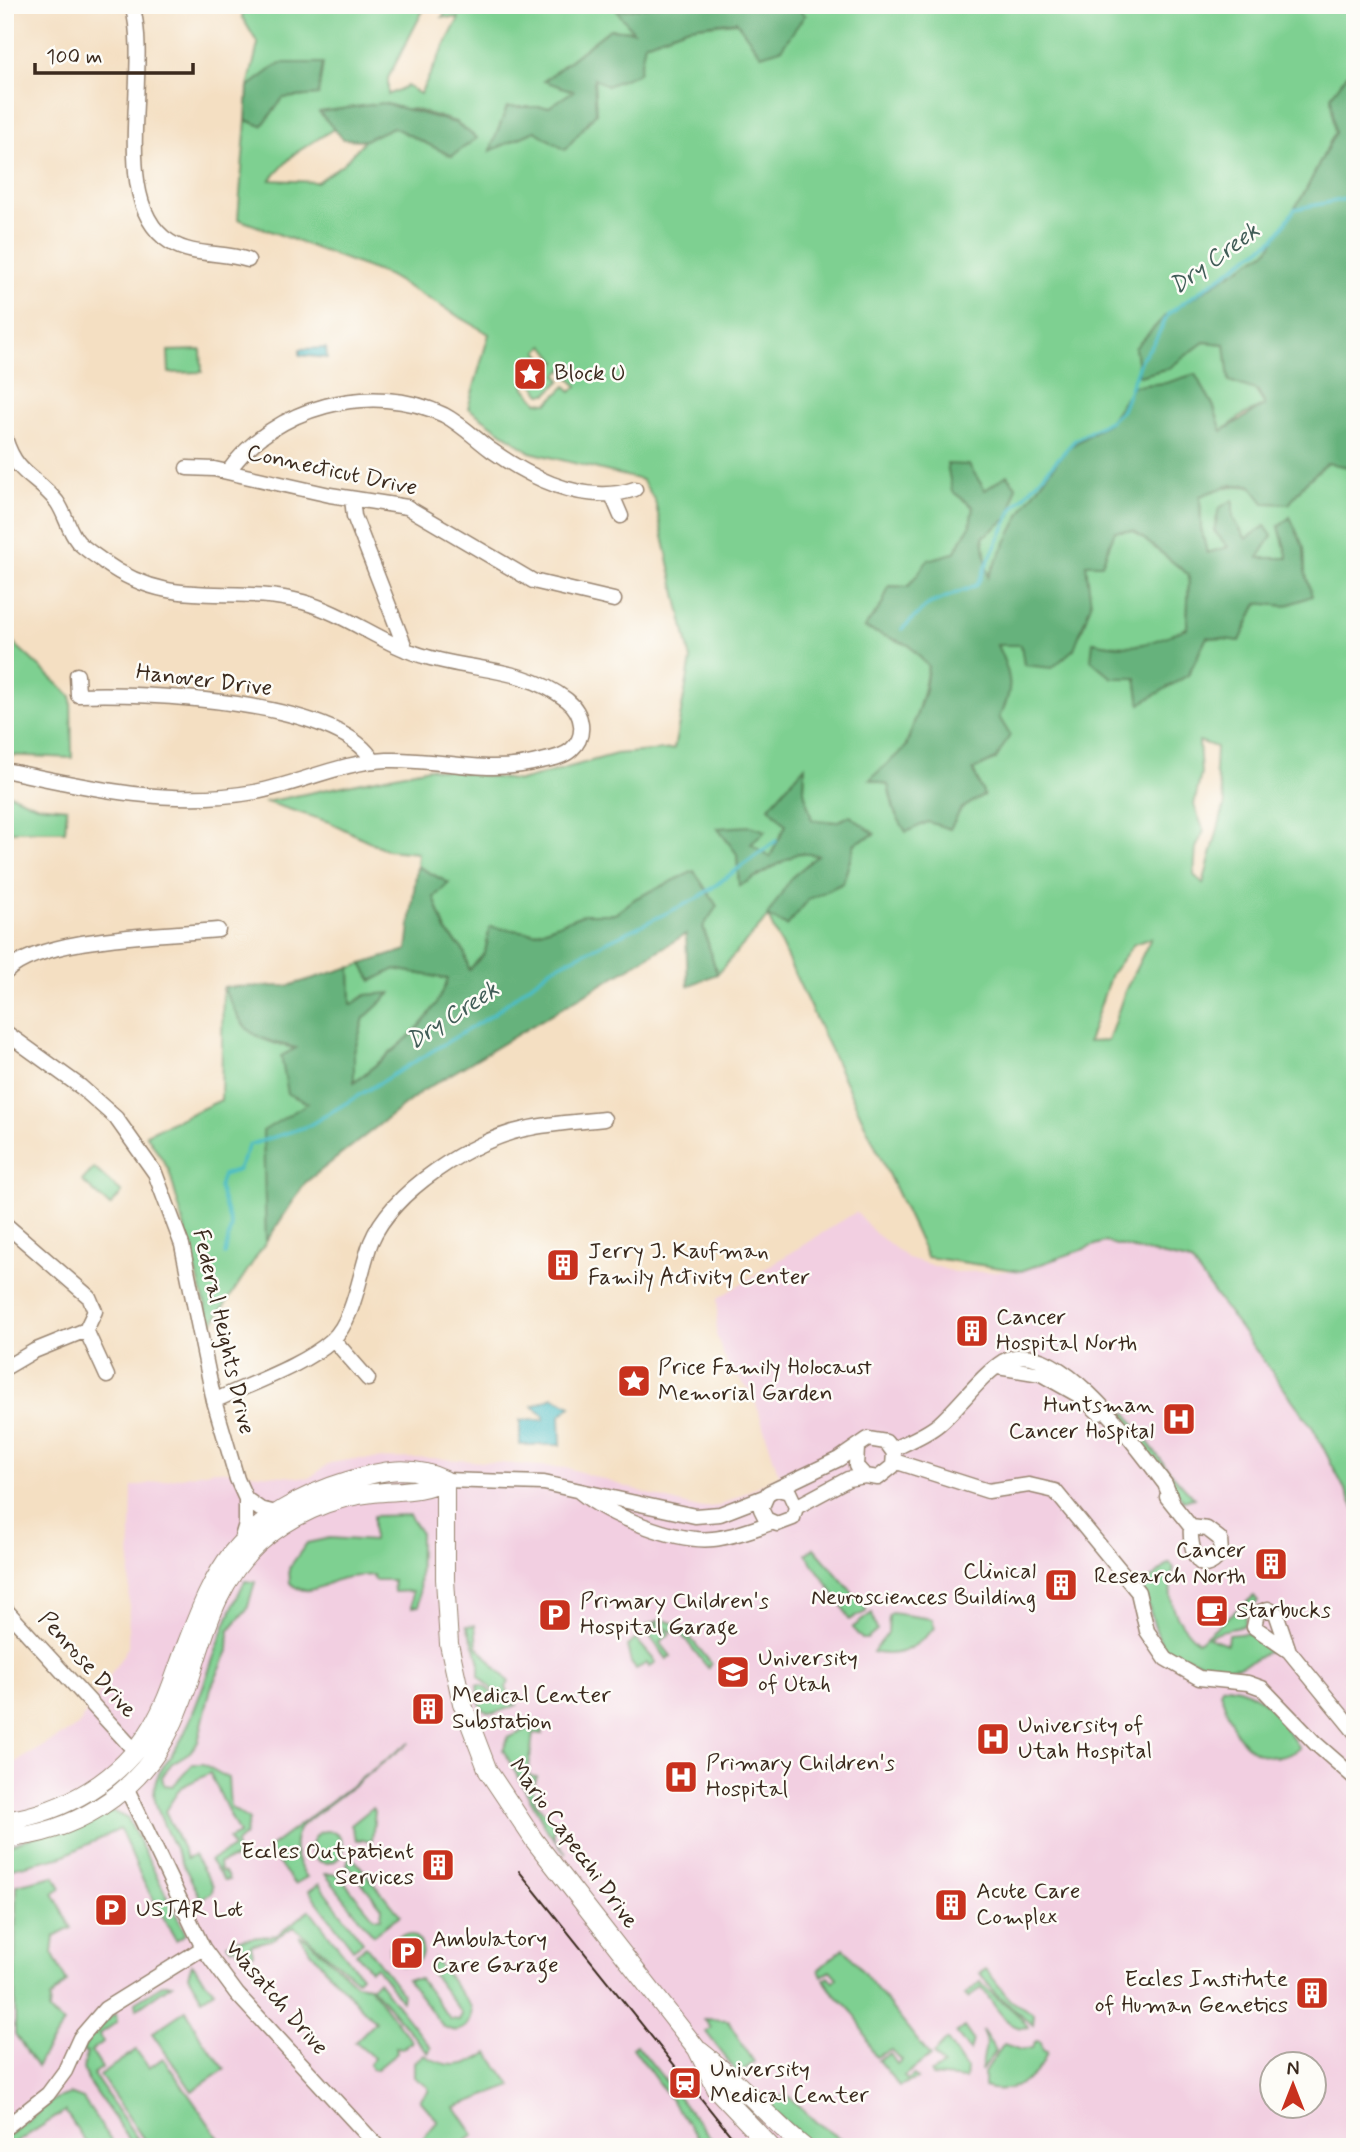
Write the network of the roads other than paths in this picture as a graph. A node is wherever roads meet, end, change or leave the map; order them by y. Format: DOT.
graph roads {
  1 [pos="132,5"];
  2 [pos="248,260"];
  3 [pos="5,438"];
  4 [pos="187,468"];
  5 [pos="228,472"];
  6 [pos="635,489"];
  7 [pos="612,495"];
  8 [pos="352,499"];
  9 [pos="621,516"];
  10 [pos="614,600"];
  11 [pos="406,650"];
  12 [pos="77,675"];
  13 [pos="373,761"];
  14 [pos="5,770"];
  15 [pos="218,930"];
  16 [pos="5,973"];
  17 [pos="5,1032"];
  18 [pos="604,1119"];
  19 [pos="5,1224"];
  20 [pos="86,1331"];
  21 [pos="333,1339"];
  22 [pos="5,1368"];
  23 [pos="107,1376"];
  24 [pos="368,1379"];
  25 [pos="214,1401"];
  26 [pos="857,1448"];
  27 [pos="893,1455"];
  28 [pos="865,1476"];
  29 [pos="445,1480"];
  30 [pos="579,1491"];
  31 [pos="790,1498"];
  32 [pos="246,1499"];
  33 [pos="763,1500"];
  34 [pos="276,1513"];
  35 [pos="769,1521"];
  36 [pos="1191,1527"];
  37 [pos="240,1544"];
  38 [pos="5,1609"];
  39 [pos="1289,1651"];
  40 [pos="161,1709"];
  41 [pos="1355,1732"];
  42 [pos="135,1751"];
  43 [pos="1355,1778"];
  44 [pos="126,1787"];
  45 [pos="45,1812"];
  46 [pos="5,1821"];
  47 [pos="5,1838"];
  48 [pos="203,1948"];
  49 [pos="697,2049"];
  50 [pos="5,2128"];
  51 [pos="378,2147"];
  52 [pos="771,2147"];
  53 [pos="804,2147"];
  1 -- 2 [label="street"];
  3 -- 11 [label="street"];
  4 -- 5 [label="street, Connecticut Drive"];
  5 -- 7 [label="street"];
  5 -- 8 [label="street, Connecticut Drive"];
  6 -- 7 [label="street"];
  7 -- 9 [label="street"];
  8 -- 10 [label="street, Connecticut Drive"];
  8 -- 11 [label="street"];
  11 -- 13 [label="street"];
  12 -- 13 [label="street, Hanover Drive"];
  13 -- 14 [label="street"];
  15 -- 16 [label="street"];
  17 -- 25 [label="street, Federal Heights Drive"];
  18 -- 21 [label="street"];
  19 -- 20 [label="street"];
  20 -- 22 [label="street"];
  20 -- 23 [label="street"];
  21 -- 24 [label="street"];
  21 -- 25 [label="street"];
  25 -- 32 [label="street, Federal Heights Drive"];
  26 -- 27 [label="street"];
  26 -- 28 [label="street"];
  26 -- 31 [label="street"];
  27 -- 28 [label="street"];
  27 -- 36 [label="street"];
  27 -- 43 [label="street"];
  28 -- 31 [label="street"];
  29 -- 30 [label="street"];
  29 -- 34 [label="main road"];
  29 -- 44 [label="main road"];
  29 -- 49 [label="main road, Mario Capecchi Drive"];
  30 -- 33 [label="street"];
  30 -- 35 [label="street"];
  31 -- 33 [label="street"];
  31 -- 35 [label="street"];
  32 -- 34 [label="street"];
  32 -- 37 [label="street, Federal Heights Drive"];
  33 -- 35 [label="street"];
  34 -- 37 [label="main road"];
  37 -- 40 [label="main road"];
  38 -- 42 [label="street, Penrose Drive"];
  39 -- 41 [label="street"];
  40 -- 42 [label="main road"];
  40 -- 44 [label="main road"];
  42 -- 45 [label="main road"];
  44 -- 45 [label="main road"];
  44 -- 47 [label="main road"];
  44 -- 48 [label="street, Wasatch Drive"];
  45 -- 46 [label="main road"];
  48 -- 50 [label="street"];
  48 -- 51 [label="street, Wasatch Drive"];
  49 -- 52 [label="main road, Mario Capecchi Drive"];
  49 -- 53 [label="main road, Mario Capecchi Drive"];
}
